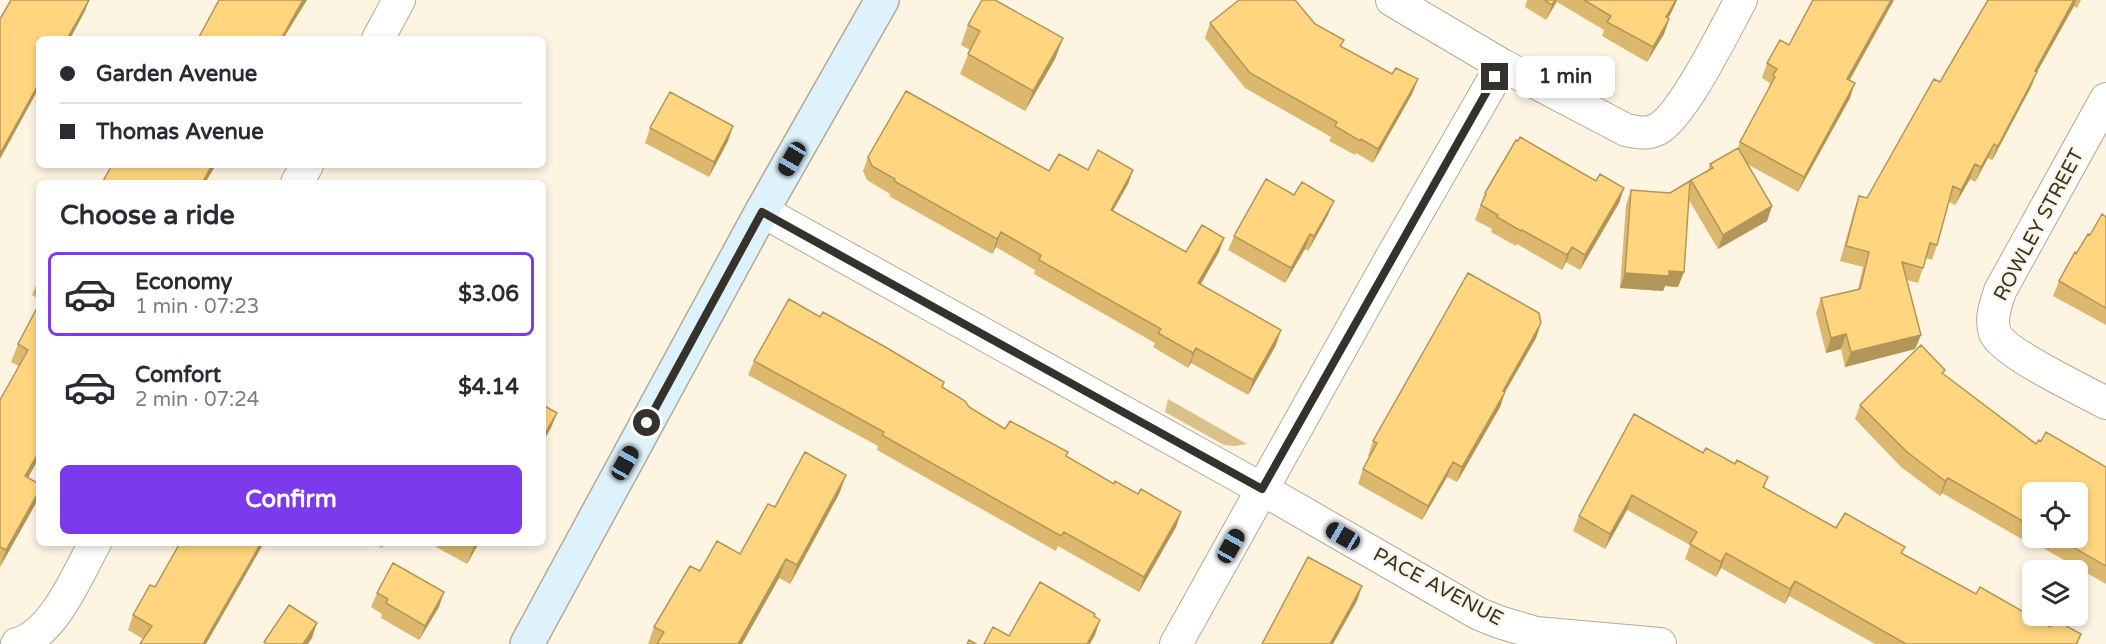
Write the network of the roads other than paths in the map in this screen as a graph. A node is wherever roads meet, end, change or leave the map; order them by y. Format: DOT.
graph roads {
  1 [pos="399,0"];
  2 [pos="882,0"];
  3 [pos="1392,0"];
  4 [pos="1741,0"];
  5 [pos="380,36"];
  6 [pos="1502,65"];
  7 [pos="2106,99"];
  8 [pos="762,212"];
  9 [pos="2106,403"];
  10 [pos="1262,489"];
  11 [pos="93,546"];
  12 [pos="17,644"];
  13 [pos="527,644"];
  14 [pos="1176,644"];
  15 [pos="1660,644"];
  1 -- 5 [label="street"];
  2 -- 8 [label="street"];
  3 -- 6 [label="street"];
  4 -- 6 [label="street"];
  6 -- 10 [label="street"];
  7 -- 9 [label="street, ROWLEY STREET"];
  8 -- 10 [label="street, PACE AVENUE"];
  8 -- 13 [label="street"];
  10 -- 14 [label="street"];
  10 -- 15 [label="street, PACE AVENUE"];
  11 -- 12 [label="street"];
}
